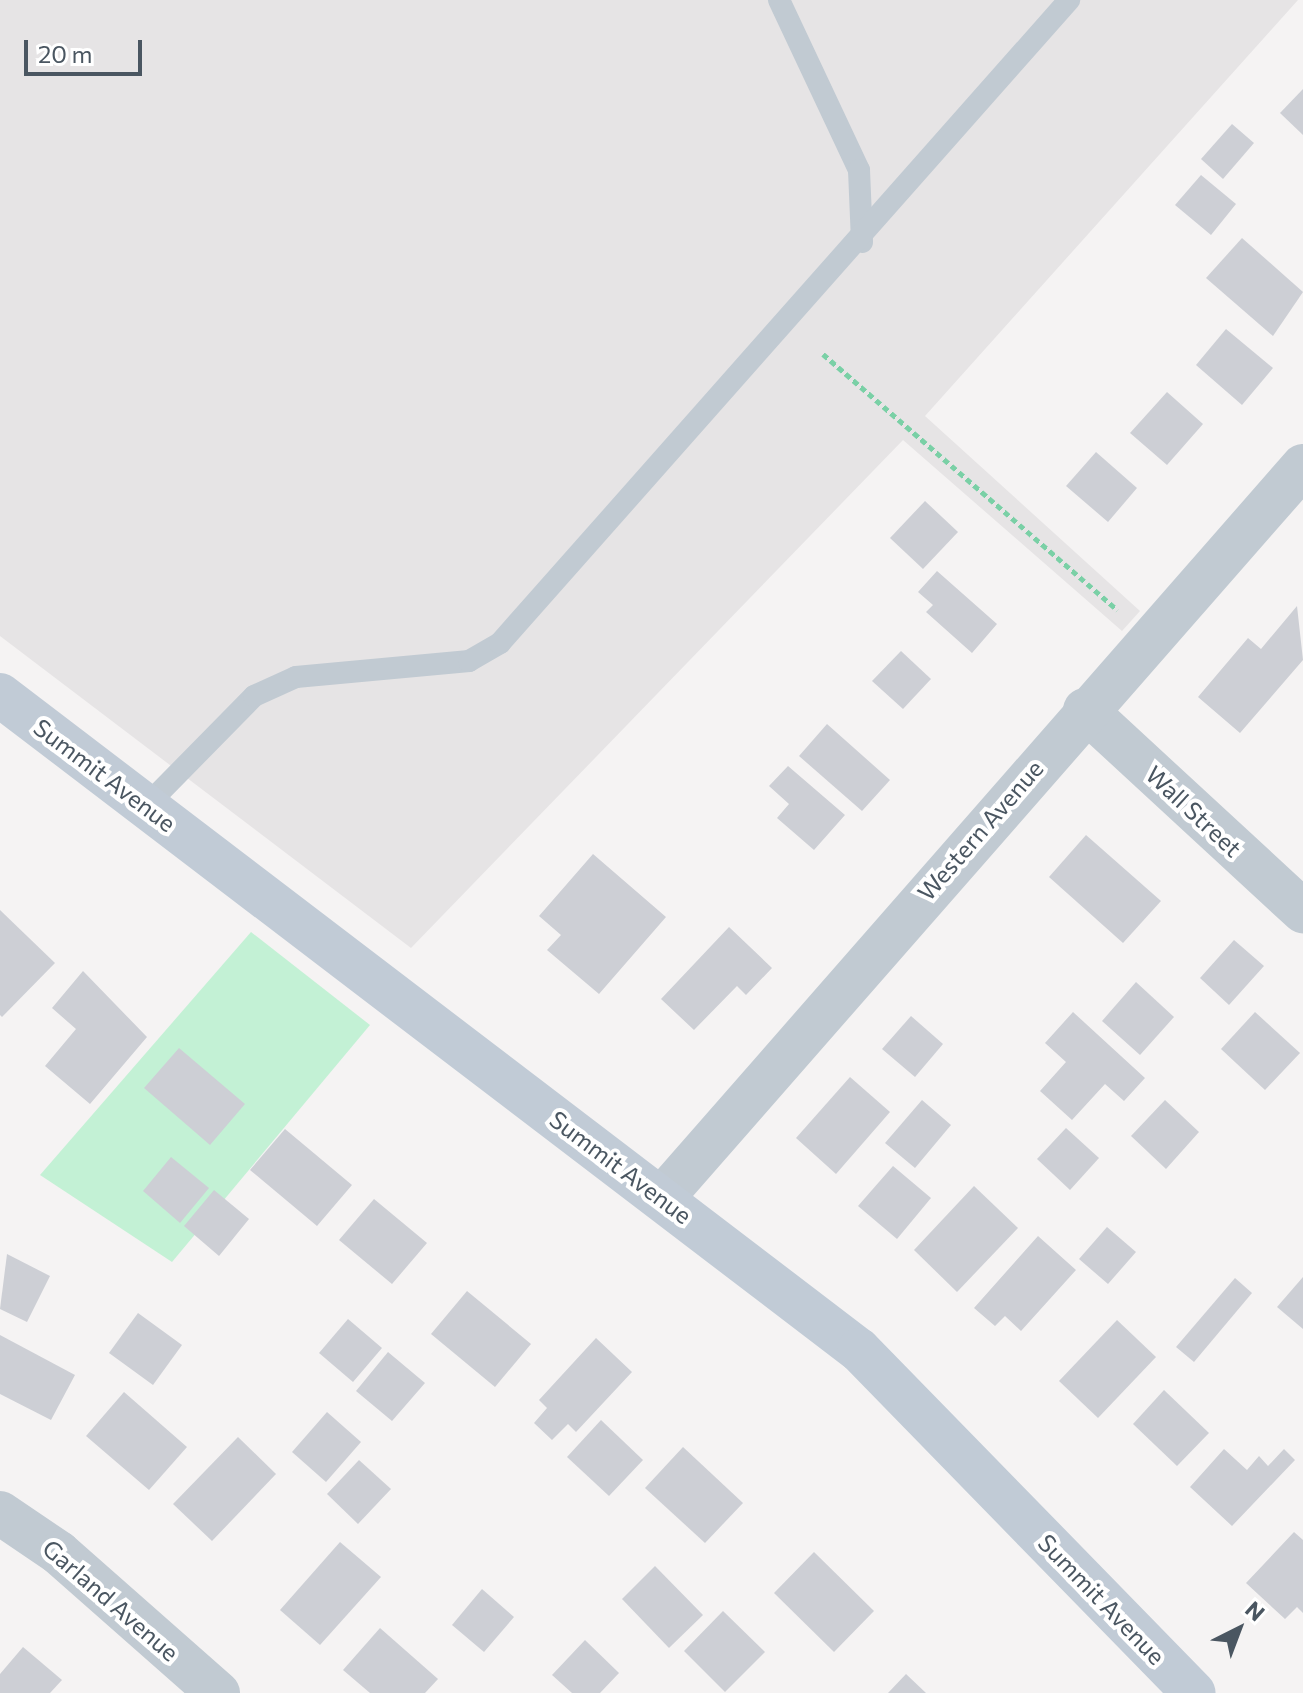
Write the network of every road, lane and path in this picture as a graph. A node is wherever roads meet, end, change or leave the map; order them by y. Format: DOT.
graph roads {
  1 [pos="779,0"];
  2 [pos="1069,0"];
  3 [pos="862,242"];
  4 [pos="823,354"];
  5 [pos="1303,466"];
  6 [pos="1117,610"];
  7 [pos="0,695"];
  8 [pos="1085,710"];
  9 [pos="146,806"];
  10 [pos="1303,911"];
  11 [pos="662,1198"];
  12 [pos="0,1513"];
  13 [pos="199,1687"];
  14 [pos="1194,1693"];
  1 -- 3 [label="lane"];
  2 -- 3 [label="lane"];
  3 -- 9 [label="lane"];
  4 -- 6 [label="path"];
  5 -- 8 [label="street, Western Avenue"];
  7 -- 9 [label="main road, Summit Avenue"];
  8 -- 10 [label="street, Wall Street"];
  8 -- 11 [label="street, Western Avenue"];
  9 -- 11 [label="main road, Summit Avenue"];
  11 -- 14 [label="main road, Summit Avenue"];
  12 -- 13 [label="street, Garland Avenue"];
}
